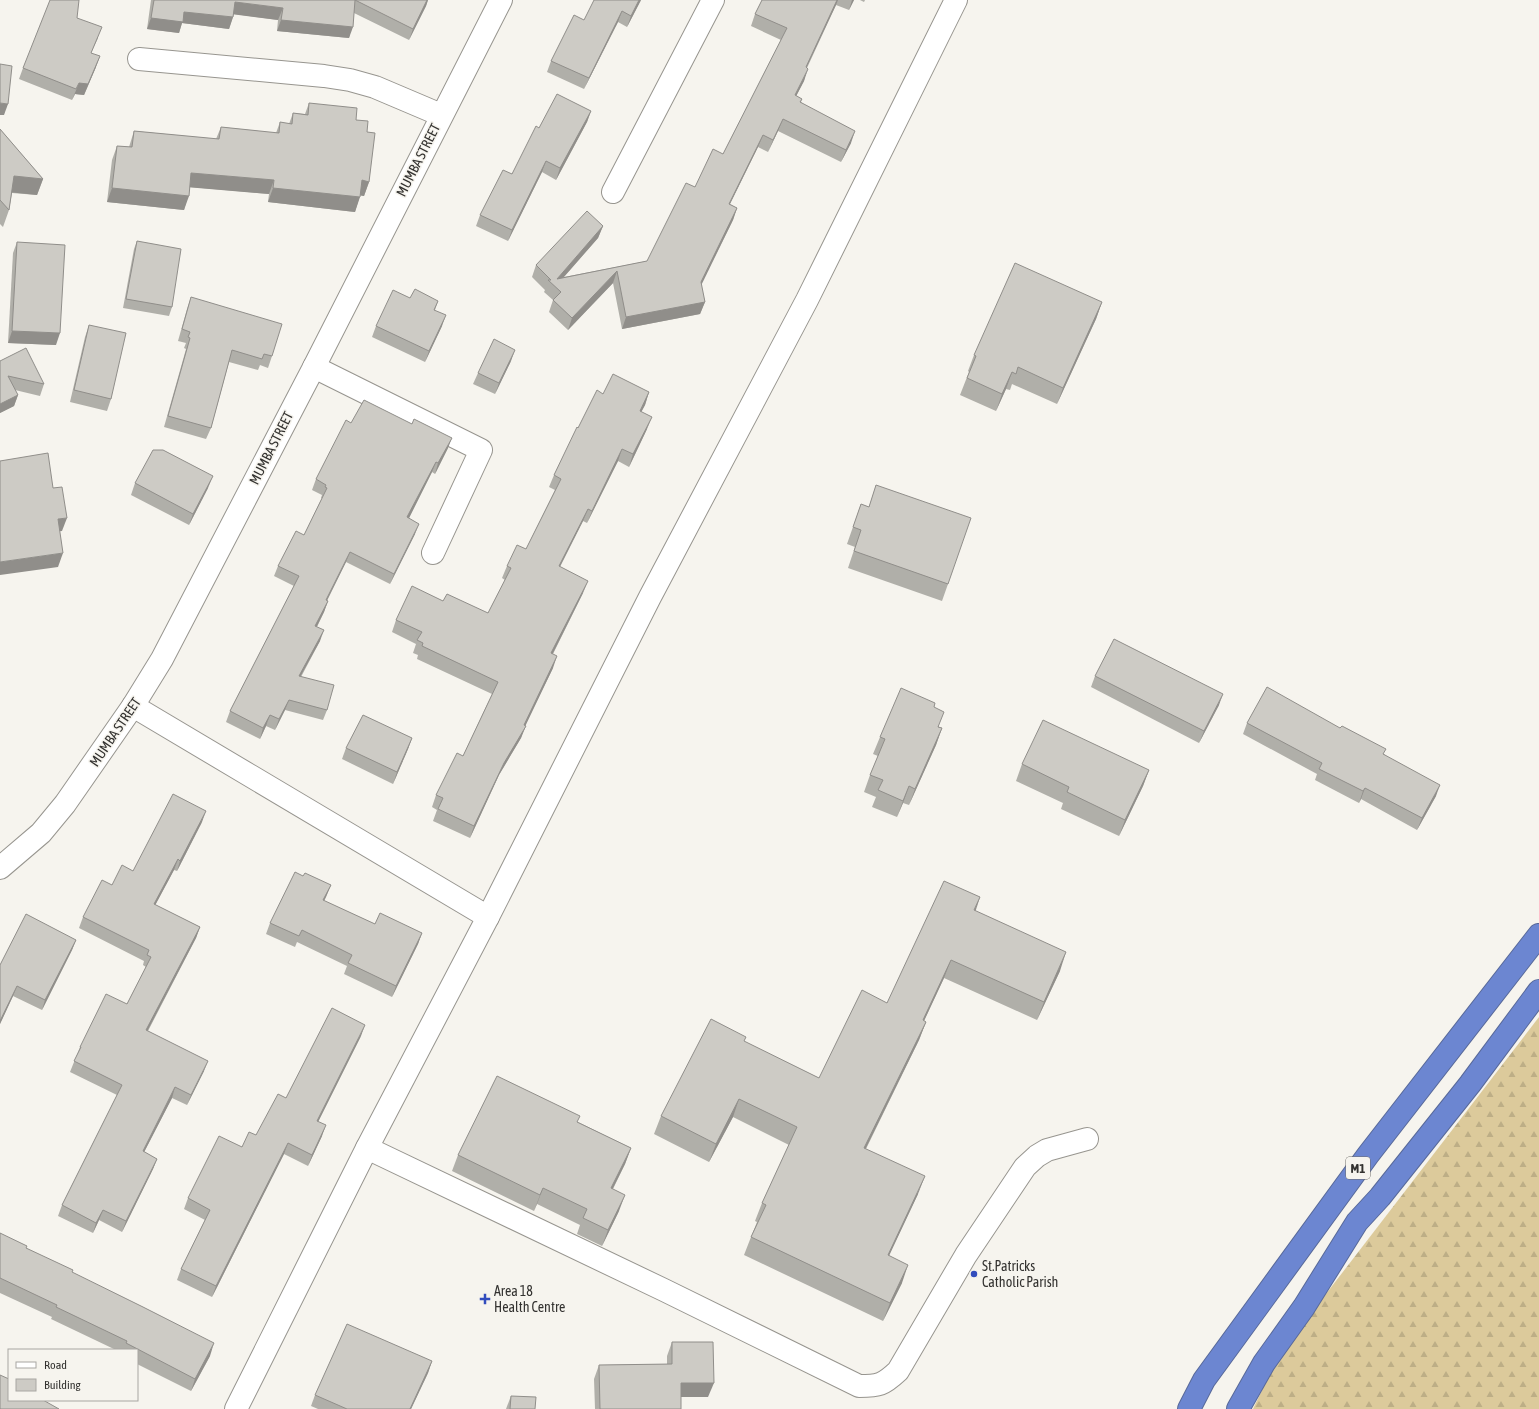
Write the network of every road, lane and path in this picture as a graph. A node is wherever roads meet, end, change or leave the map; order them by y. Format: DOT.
graph roads {
  1 [pos="501,0"];
  2 [pos="713,0"];
  3 [pos="956,0"];
  4 [pos="139,59"];
  5 [pos="441,115"];
  6 [pos="613,192"];
  7 [pos="314,367"];
  8 [pos="433,553"];
  9 [pos="133,706"];
  10 [pos="0,868"];
  11 [pos="488,917"];
  12 [pos="1539,935"];
  13 [pos="1539,991"];
  14 [pos="1088,1138"];
  15 [pos="367,1148"];
  16 [pos="238,1408"];
  17 [pos="1189,1409"];
  18 [pos="1238,1409"];
  1 -- 5 [label="street, MUMBA STREET"];
  2 -- 6 [label="street"];
  3 -- 11 [label="street"];
  4 -- 5 [label="street"];
  5 -- 7 [label="street, MUMBA STREET"];
  7 -- 8 [label="street"];
  7 -- 9 [label="street, MUMBA STREET"];
  9 -- 10 [label="street, MUMBA STREET"];
  9 -- 11 [label="street"];
  11 -- 15 [label="street"];
  12 -- 17 [label="highway, M1"];
  13 -- 18 [label="highway, M1"];
  14 -- 15 [label="street"];
  15 -- 16 [label="street"];
}
